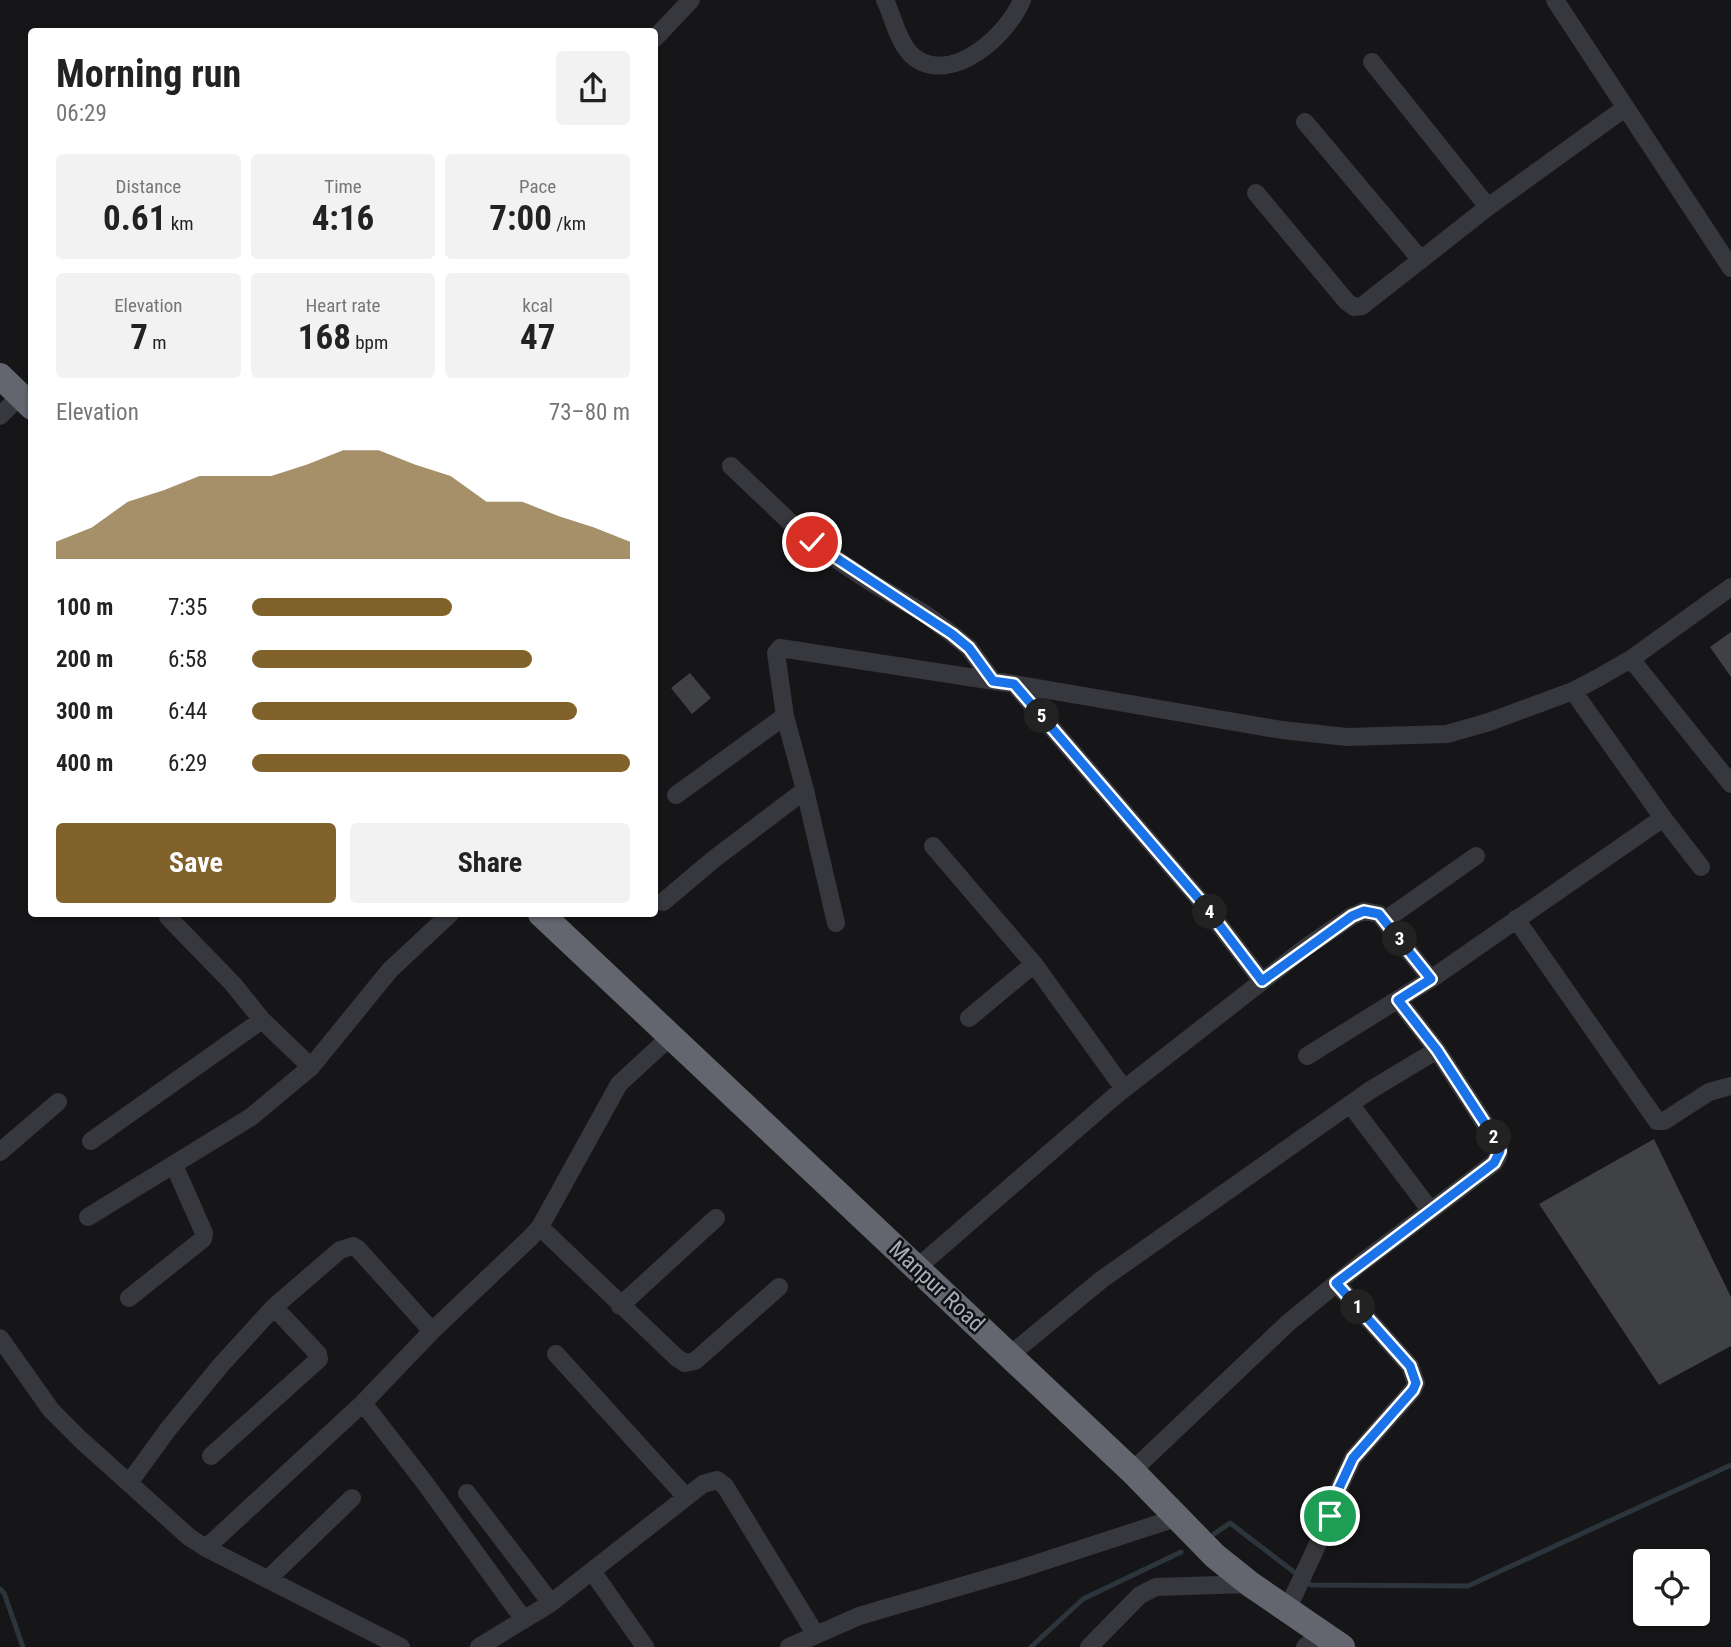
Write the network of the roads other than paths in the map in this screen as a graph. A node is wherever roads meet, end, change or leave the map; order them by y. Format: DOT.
graph roads {
  1 [pos="691,0"];
  2 [pos="885,0"];
  3 [pos="1022,0"];
  4 [pos="1555,0"];
  5 [pos="658,35"];
  6 [pos="1372,62"];
  7 [pos="1625,108"];
  8 [pos="1305,122"];
  9 [pos="1256,193"];
  10 [pos="1488,207"];
  11 [pos="1421,260"];
  12 [pos="1731,268"];
  13 [pos="0,376"];
  14 [pos="26,401"];
  15 [pos="0,416"];
  16 [pos="731,466"];
  17 [pos="1731,587"];
  18 [pos="1630,659"];
  19 [pos="993,681"];
  20 [pos="1014,684"];
  21 [pos="1573,691"];
  22 [pos="785,716"];
  23 [pos="1731,784"];
  24 [pos="805,790"];
  25 [pos="676,794"];
  26 [pos="1663,818"];
  27 [pos="933,846"];
  28 [pos="1476,856"];
  29 [pos="1701,867"];
  30 [pos="663,902"];
  31 [pos="168,917"];
  32 [pos="447,917"];
  33 [pos="544,917"];
  34 [pos="1516,919"];
  35 [pos="1385,920"];
  36 [pos="836,923"];
  37 [pos="1034,964"];
  38 [pos="1431,979"];
  39 [pos="1262,981"];
  40 [pos="1398,1000"];
  41 [pos="969,1018"];
  42 [pos="262,1020"];
  43 [pos="670,1037"];
  44 [pos="1437,1050"];
  45 [pos="1307,1056"];
  46 [pos="311,1067"];
  47 [pos="1731,1086"];
  48 [pos="1124,1089"];
  49 [pos="58,1101"];
  50 [pos="1350,1104"];
  51 [pos="91,1141"];
  52 [pos="0,1152"];
  53 [pos="174,1165"];
  54 [pos="1431,1211"];
  55 [pos="88,1217"];
  56 [pos="716,1218"];
  57 [pos="540,1227"];
  58 [pos="918,1267"];
  59 [pos="1336,1283"];
  60 [pos="779,1287"];
  61 [pos="129,1298"];
  62 [pos="620,1306"];
  63 [pos="274,1307"];
  64 [pos="432,1331"];
  65 [pos="0,1338"];
  66 [pos="556,1354"];
  67 [pos="1010,1355"];
  68 [pos="363,1403"];
  69 [pos="211,1455"];
  70 [pos="1132,1471"];
  71 [pos="129,1483"];
  72 [pos="467,1493"];
  73 [pos="686,1497"];
  74 [pos="352,1498"];
  75 [pos="1176,1518"];
  76 [pos="206,1548"];
  77 [pos="592,1571"];
  78 [pos="268,1578"];
  79 [pos="1250,1584"];
  80 [pos="1290,1602"];
  81 [pos="551,1603"];
  82 [pos="524,1620"];
  83 [pos="816,1635"];
  84 [pos="1323,1643"];
  85 [pos="401,1647"];
  86 [pos="479,1647"];
  87 [pos="645,1647"];
  88 [pos="789,1647"];
  89 [pos="1089,1647"];
  1 -- 5 [label="street"];
  2 -- 3 [label="street"];
  4 -- 7 [label="street"];
  6 -- 10 [label="street"];
  7 -- 10 [label="street"];
  7 -- 12 [label="street"];
  8 -- 11 [label="street"];
  9 -- 11 [label="street"];
  10 -- 11 [label="street"];
  13 -- 14 [label="highway"];
  14 -- 15 [label="street"];
  16 -- 19 [label="street"];
  17 -- 18 [label="street"];
  18 -- 21 [label="street"];
  18 -- 23 [label="street"];
  19 -- 20 [label="street"];
  19 -- 22 [label="street"];
  20 -- 21 [label="street"];
  20 -- 39 [label="street"];
  21 -- 26 [label="street"];
  22 -- 24 [label="street"];
  22 -- 25 [label="street"];
  24 -- 30 [label="street"];
  24 -- 36 [label="street"];
  26 -- 29 [label="street"];
  26 -- 34 [label="street"];
  27 -- 37 [label="street"];
  28 -- 35 [label="street"];
  31 -- 42 [label="street"];
  32 -- 46 [label="street"];
  33 -- 43 [label="highway, Manpur Road"];
  34 -- 38 [label="street"];
  34 -- 47 [label="street"];
  35 -- 38 [label="street"];
  35 -- 39 [label="street"];
  37 -- 41 [label="street"];
  37 -- 48 [label="street"];
  38 -- 40 [label="street"];
  39 -- 48 [label="street"];
  40 -- 44 [label="street"];
  40 -- 45 [label="street"];
  42 -- 46 [label="street"];
  42 -- 51 [label="street"];
  43 -- 57 [label="street"];
  43 -- 58 [label="highway, Manpur Road"];
  44 -- 50 [label="street"];
  44 -- 54 [label="street"];
  46 -- 53 [label="street"];
  48 -- 58 [label="street"];
  49 -- 52 [label="street"];
  50 -- 54 [label="street"];
  50 -- 67 [label="street"];
  53 -- 55 [label="street"];
  53 -- 61 [label="street"];
  54 -- 59 [label="street"];
  56 -- 62 [label="street"];
  57 -- 62 [label="street"];
  57 -- 64 [label="street"];
  58 -- 67 [label="highway, Manpur Road"];
  59 -- 70 [label="street"];
  59 -- 80 [label="street"];
  60 -- 62 [label="street"];
  63 -- 64 [label="street"];
  63 -- 69 [label="street"];
  63 -- 71 [label="street"];
  64 -- 68 [label="street"];
  65 -- 71 [label="street"];
  66 -- 73 [label="street"];
  67 -- 70 [label="highway, Manpur Road"];
  68 -- 76 [label="street"];
  68 -- 82 [label="street"];
  70 -- 75 [label="highway, Manpur Road"];
  71 -- 76 [label="street"];
  72 -- 81 [label="street"];
  73 -- 77 [label="street"];
  73 -- 83 [label="street"];
  74 -- 78 [label="street"];
  75 -- 79 [label="highway, Manpur Road"];
  75 -- 83 [label="street"];
  76 -- 78 [label="street"];
  77 -- 81 [label="street"];
  77 -- 87 [label="street"];
  78 -- 85 [label="street"];
  79 -- 80 [label="highway, Manpur Road"];
  79 -- 89 [label="street"];
  80 -- 84 [label="highway, Manpur Road"];
  81 -- 82 [label="street"];
  82 -- 86 [label="street"];
  83 -- 88 [label="street"];
}
